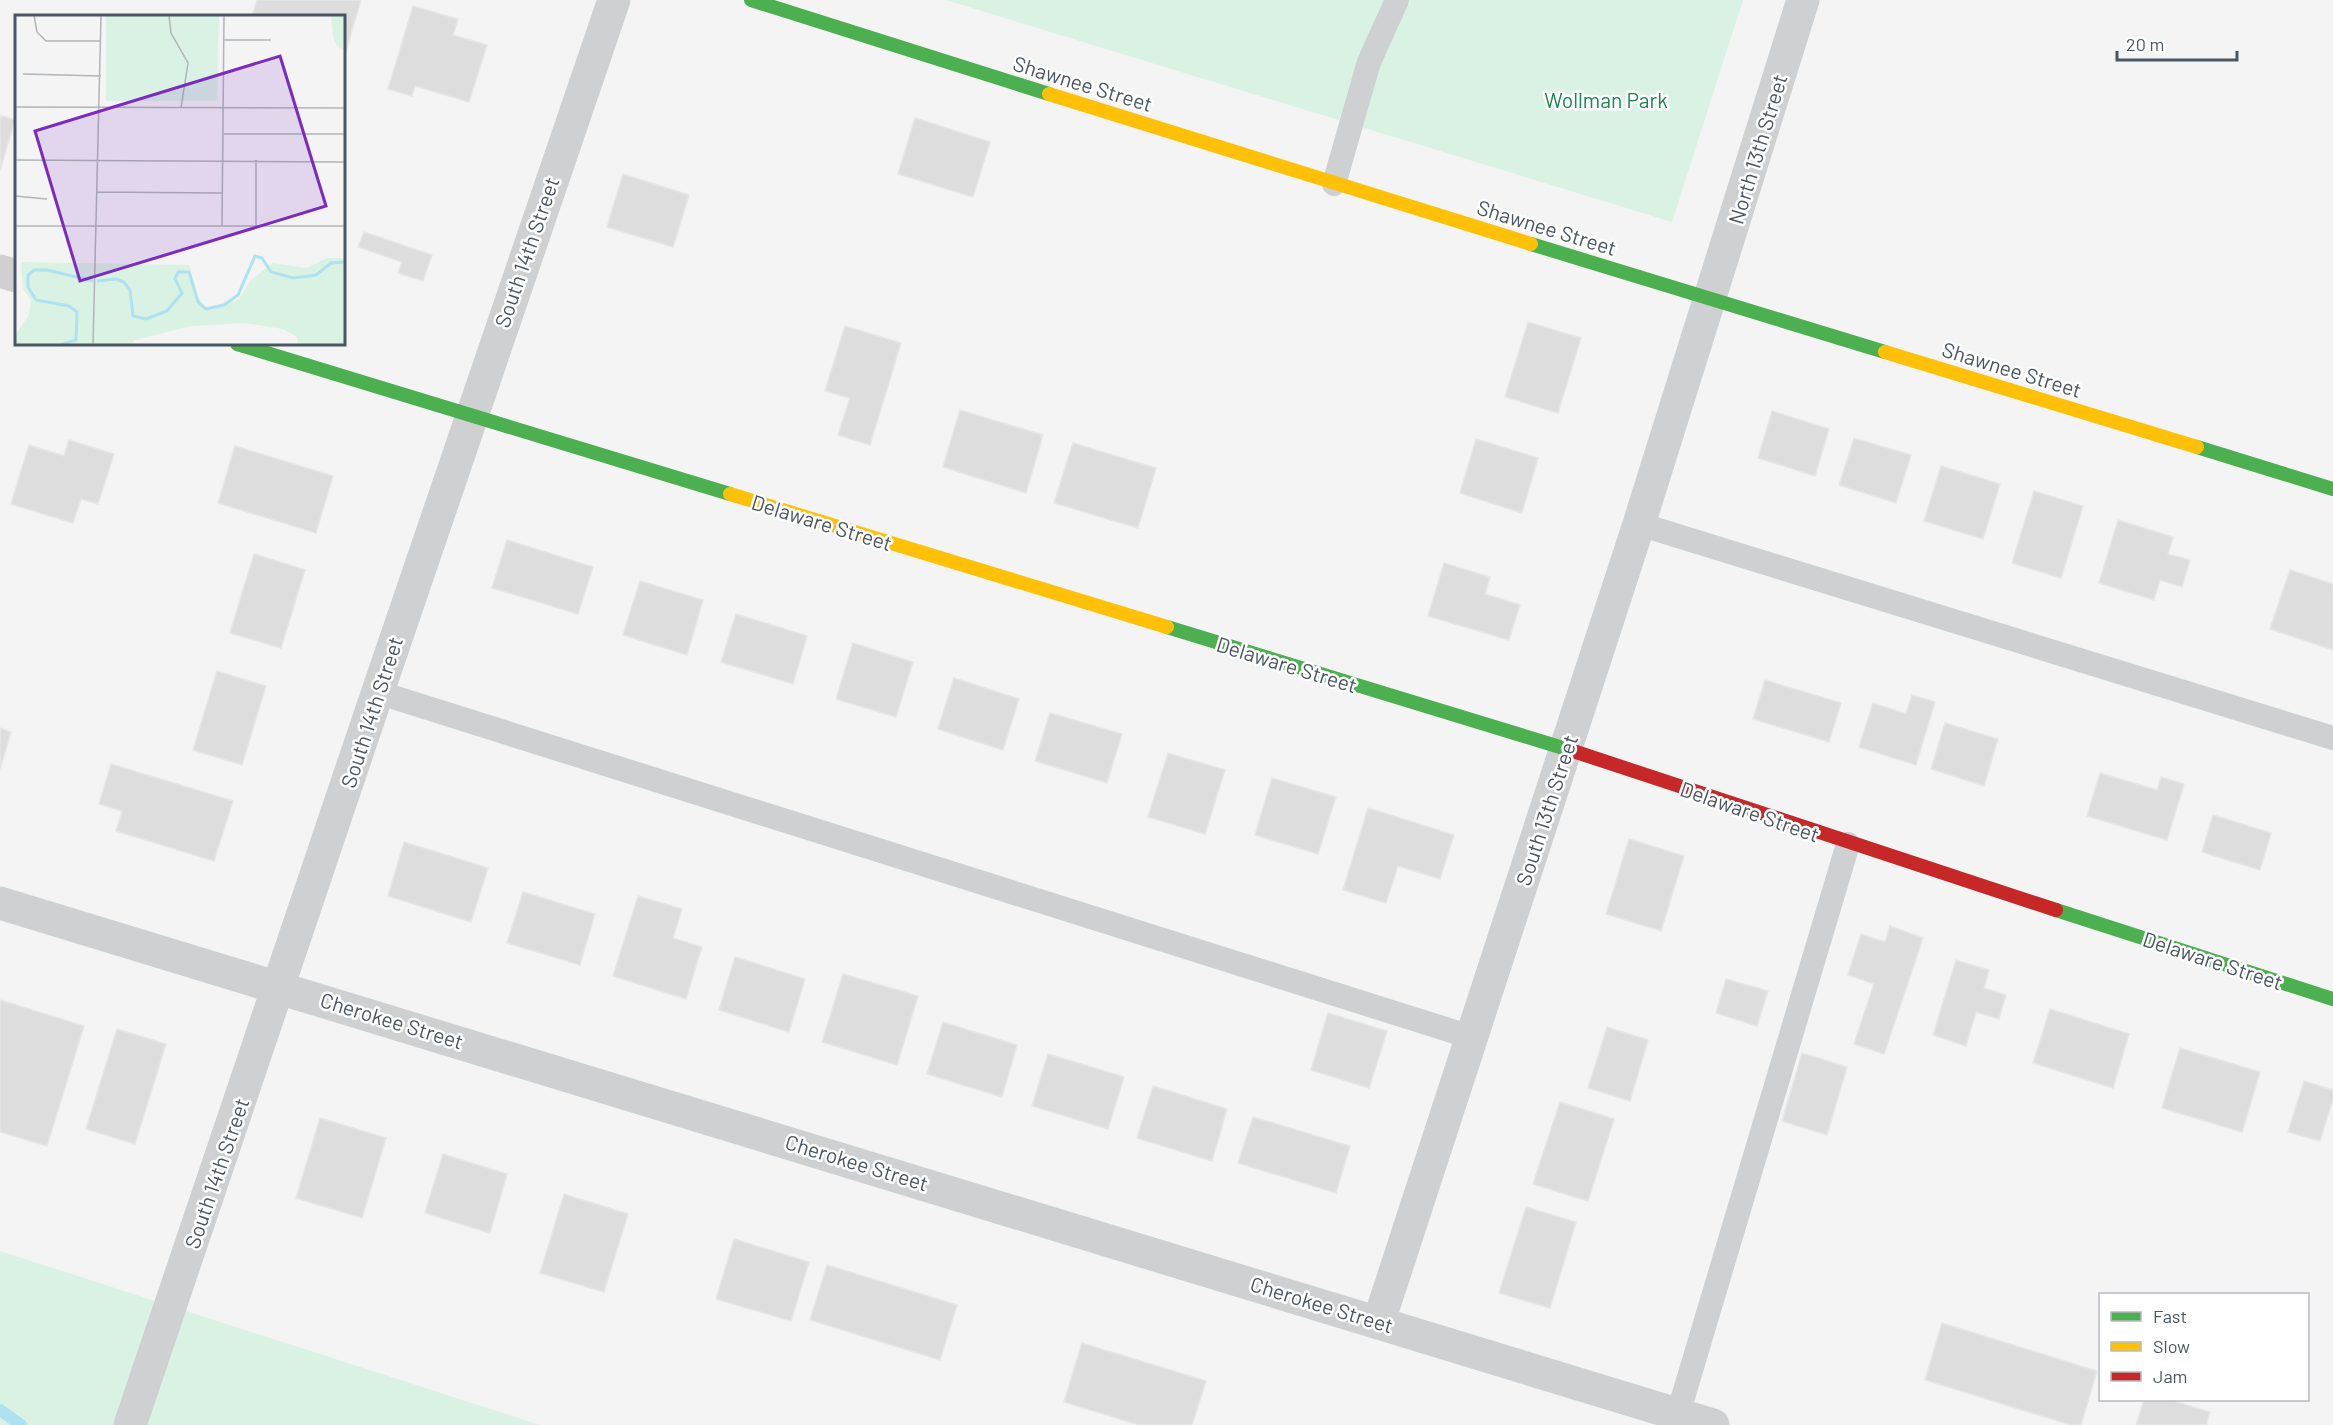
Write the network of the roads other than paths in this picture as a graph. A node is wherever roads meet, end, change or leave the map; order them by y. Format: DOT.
graph roads {
  1 [pos="614,0"];
  2 [pos="751,0"];
  3 [pos="1397,0"];
  4 [pos="1803,0"];
  5 [pos="1334,184"];
  6 [pos="0,271"];
  7 [pos="15,276"];
  8 [pos="1710,298"];
  9 [pos="240,345"];
  10 [pos="470,414"];
  11 [pos="2333,489"];
  12 [pos="1639,524"];
  13 [pos="378,692"];
  14 [pos="2333,738"];
  15 [pos="1566,749"];
  16 [pos="1848,844"];
  17 [pos="0,903"];
  18 [pos="280,986"];
  19 [pos="2333,999"];
  20 [pos="1471,1037"];
  21 [pos="1379,1321"];
  22 [pos="1678,1414"];
  23 [pos="130,1425"];
  24 [pos="1713,1425"];
  1 -- 10 [label="street, South 14th Street"];
  2 -- 5 [label="street, Shawnee Street"];
  3 -- 5 [label="lane"];
  4 -- 8 [label="street, North 13th Street"];
  5 -- 8 [label="street, Shawnee Street"];
  6 -- 7 [label="street"];
  8 -- 11 [label="street, Shawnee Street"];
  8 -- 12 [label="street, South 13th Street"];
  9 -- 10 [label="street, Delaware Street"];
  10 -- 13 [label="street, South 14th Street"];
  10 -- 15 [label="street, Delaware Street"];
  12 -- 14 [label="lane"];
  12 -- 15 [label="street, South 13th Street"];
  13 -- 18 [label="street, South 14th Street"];
  13 -- 20 [label="lane"];
  15 -- 16 [label="street, Delaware Street"];
  15 -- 20 [label="street, South 13th Street"];
  16 -- 19 [label="street, Delaware Street"];
  16 -- 22 [label="lane"];
  17 -- 18 [label="street, Cherokee Street"];
  18 -- 21 [label="street, Cherokee Street"];
  18 -- 23 [label="street, South 14th Street"];
  20 -- 21 [label="street, South 13th Street"];
  21 -- 22 [label="street, Cherokee Street"];
  22 -- 24 [label="street, Cherokee Street"];
}
